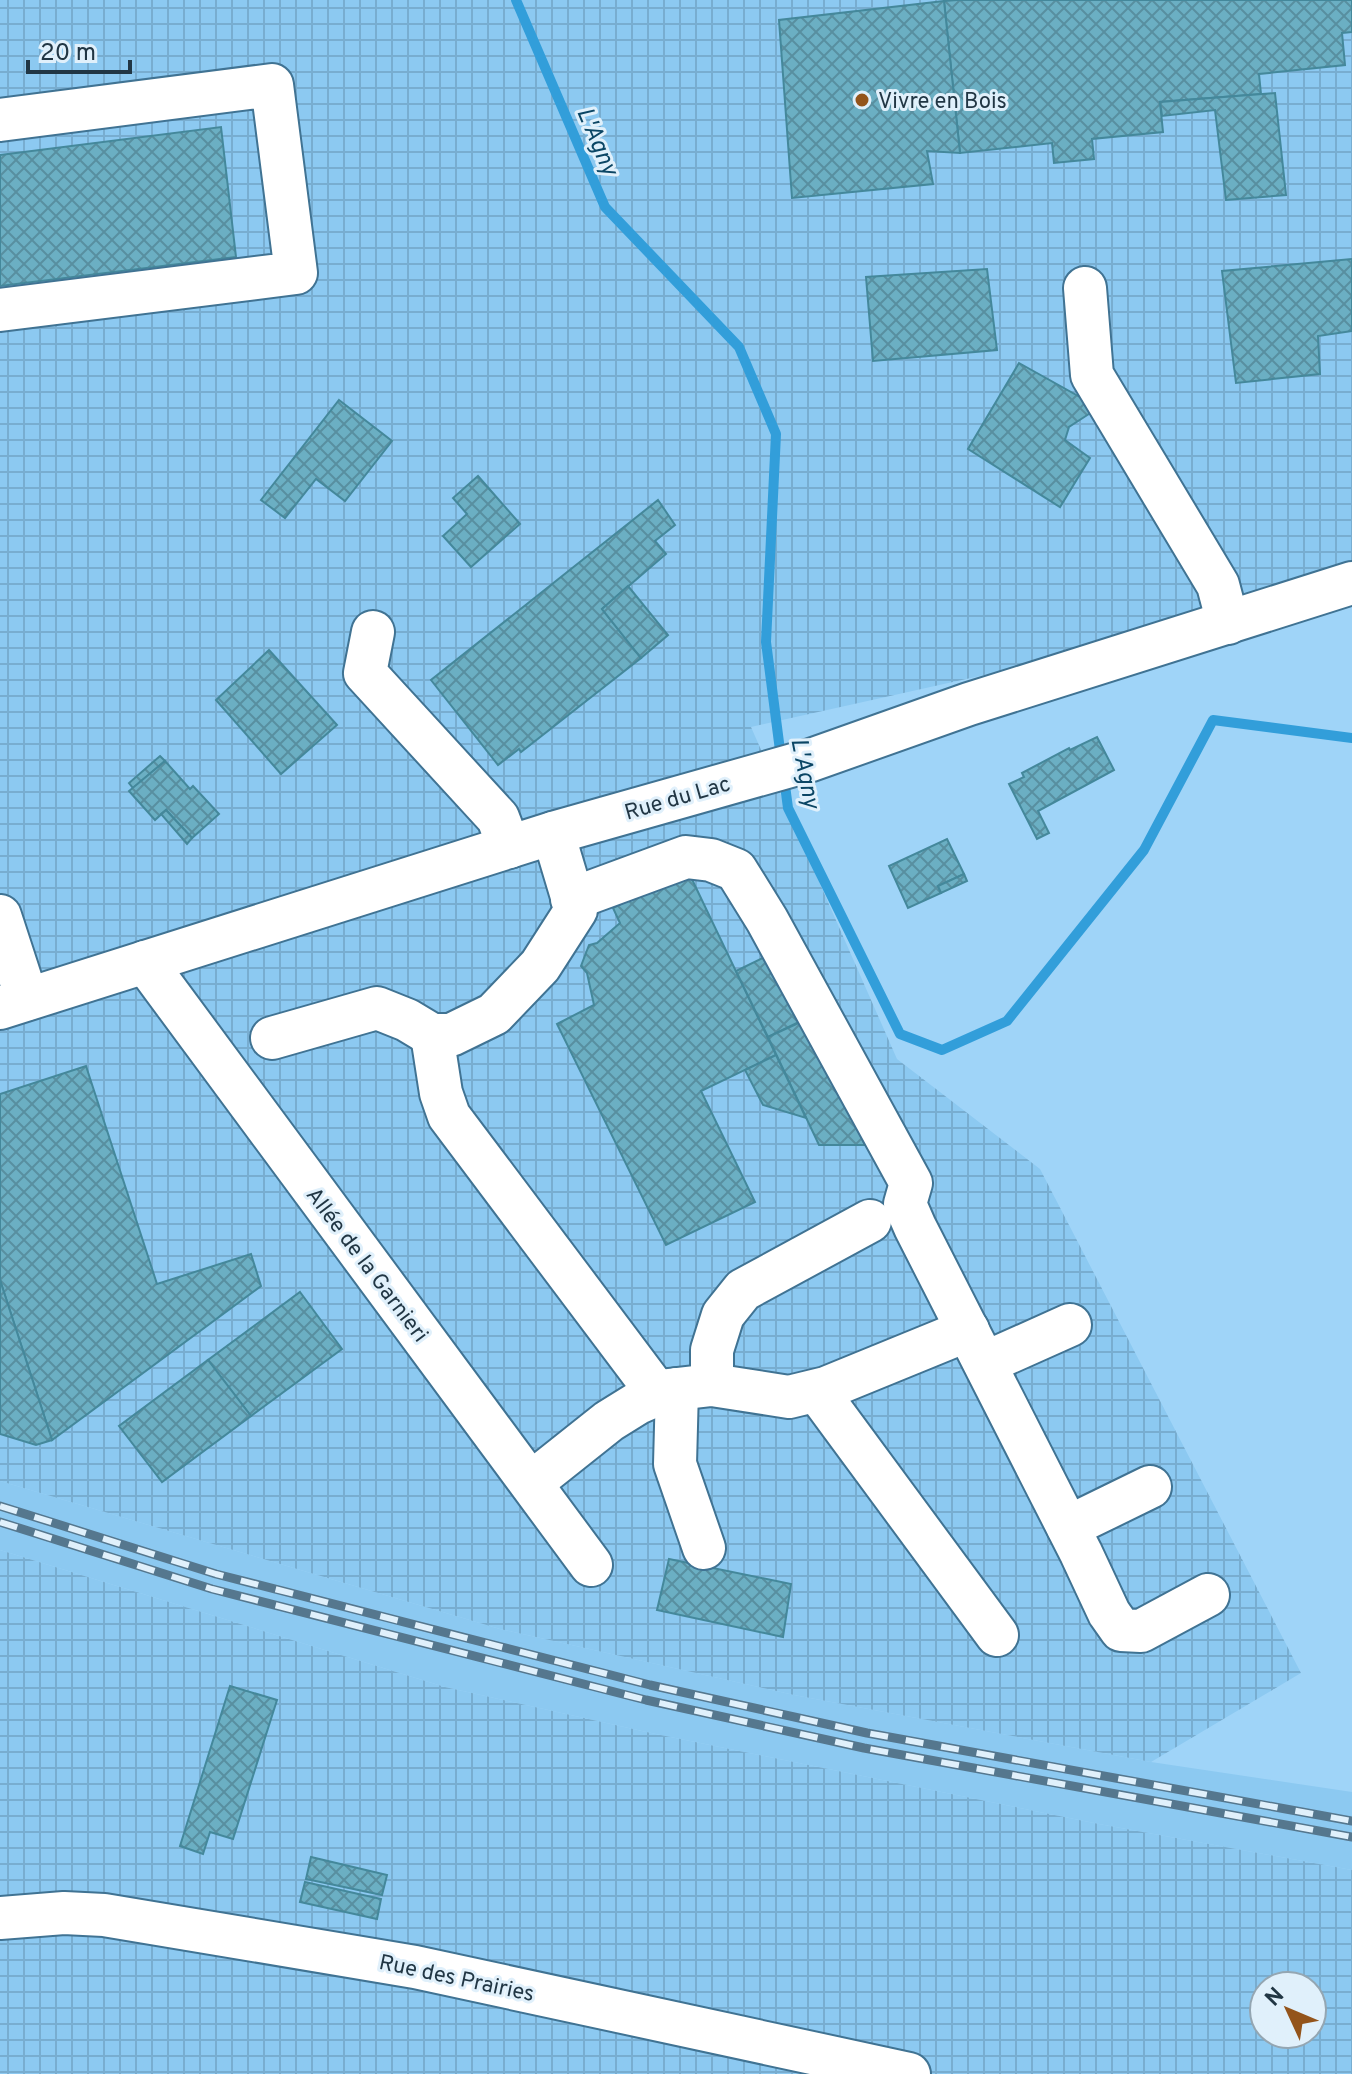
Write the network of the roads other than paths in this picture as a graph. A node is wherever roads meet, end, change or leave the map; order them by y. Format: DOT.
graph roads {
  1 [pos="0,120"];
  2 [pos="1085,288"];
  3 [pos="0,310"];
  4 [pos="1352,583"];
  5 [pos="1228,623"];
  6 [pos="373,632"];
  7 [pos="553,833"];
  8 [pos="509,847"];
  9 [pos="572,899"];
  10 [pos="0,916"];
  11 [pos="145,962"];
  12 [pos="14,1003"];
  13 [pos="432,1035"];
  14 [pos="272,1038"];
  15 [pos="870,1221"];
  16 [pos="1070,1325"];
  17 [pos="976,1346"];
  18 [pos="682,1389"];
  19 [pos="817,1391"];
  20 [pos="531,1483"];
  21 [pos="1150,1487"];
  22 [pos="1068,1527"];
  23 [pos="704,1548"];
  24 [pos="591,1565"];
  25 [pos="1208,1595"];
  26 [pos="997,1635"];
  27 [pos="0,1918"];
  28 [pos="909,2074"];
  1 -- 3 [label="street"];
  2 -- 5 [label="street"];
  4 -- 5 [label="street, Rue du Lac"];
  5 -- 7 [label="street, Rue du Lac"];
  6 -- 8 [label="street"];
  7 -- 8 [label="street, Rue du Lac"];
  7 -- 9 [label="street"];
  8 -- 11 [label="street, Rue du Lac"];
  9 -- 13 [label="street"];
  9 -- 17 [label="street"];
  10 -- 12 [label="street"];
  11 -- 12 [label="street, Rue du Lac"];
  11 -- 20 [label="street, Allée de la Garnieri"];
  13 -- 14 [label="street"];
  13 -- 18 [label="street"];
  15 -- 18 [label="street"];
  16 -- 17 [label="street"];
  17 -- 19 [label="street"];
  17 -- 22 [label="street"];
  18 -- 19 [label="street"];
  18 -- 20 [label="street"];
  18 -- 23 [label="street"];
  19 -- 26 [label="street"];
  20 -- 24 [label="street, Allée de la Garnieri"];
  21 -- 22 [label="street"];
  22 -- 25 [label="street"];
  27 -- 28 [label="street, Rue des Prairies"];
}
